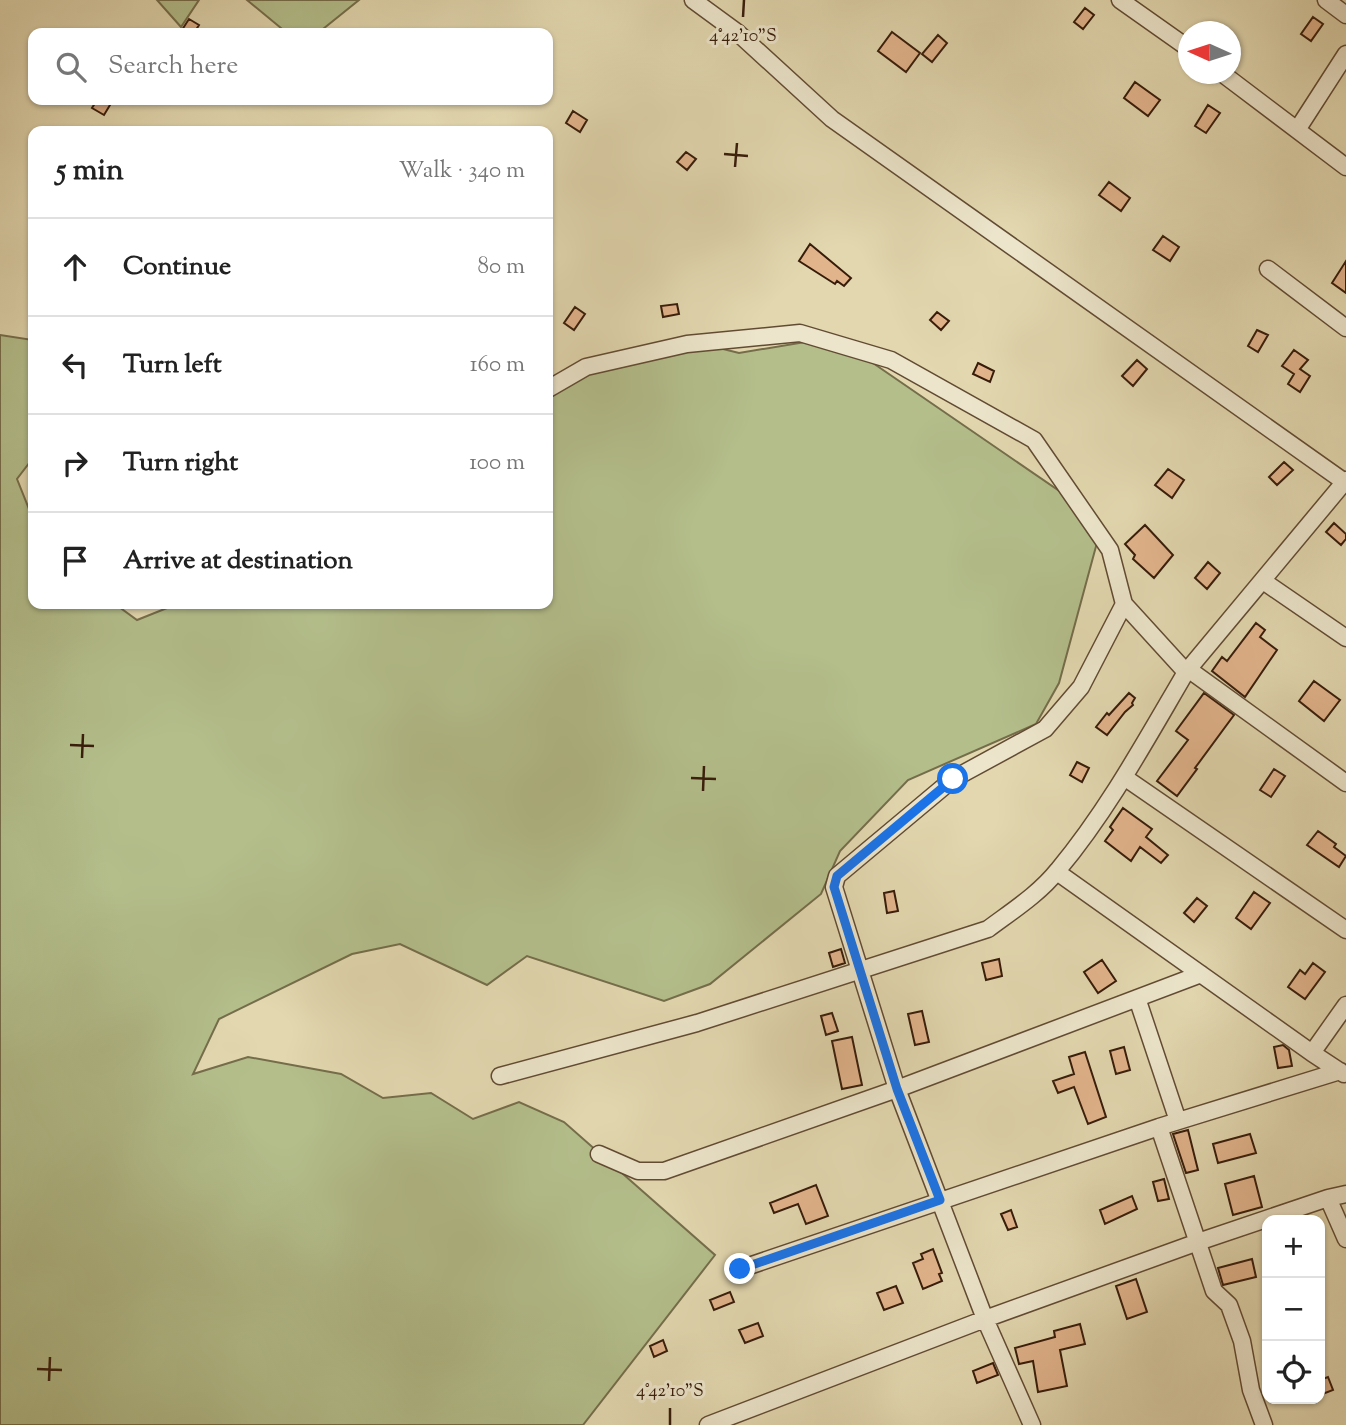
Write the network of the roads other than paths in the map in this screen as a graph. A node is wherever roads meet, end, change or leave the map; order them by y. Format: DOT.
graph roads {
  1 [pos="694,0"];
  2 [pos="1120,0"];
  3 [pos="1326,0"];
  4 [pos="1346,15"];
  5 [pos="1178,41"];
  6 [pos="1346,54"];
  7 [pos="1236,84"];
  8 [pos="1297,130"];
  9 [pos="1346,167"];
  10 [pos="1268,269"];
  11 [pos="1346,328"];
  12 [pos="553,385"];
  13 [pos="1346,482"];
  14 [pos="1263,581"];
  15 [pos="1124,604"];
  16 [pos="1346,638"];
  17 [pos="1187,671"];
  18 [pos="1124,777"];
  19 [pos="1346,783"];
  20 [pos="1057,872"];
  21 [pos="1346,930"];
  22 [pos="859,972"];
  23 [pos="1201,974"];
  24 [pos="1137,999"];
  25 [pos="1346,1005"];
  26 [pos="1312,1053"];
  27 [pos="1343,1073"];
  28 [pos="500,1076"];
  29 [pos="897,1089"];
  30 [pos="1178,1121"];
  31 [pos="1159,1127"];
  32 [pos="599,1154"];
  33 [pos="1346,1194"];
  34 [pos="1328,1198"];
  35 [pos="940,1200"];
  36 [pos="1346,1239"];
  37 [pos="1198,1242"];
  38 [pos="740,1269"];
  39 [pos="985,1319"];
  40 [pos="708,1425"];
  41 [pos="1032,1425"];
  42 [pos="1264,1425"];
  1 -- 13 [label="street"];
  2 -- 5 [label="street"];
  3 -- 4 [label="street"];
  6 -- 8 [label="street"];
  7 -- 8 [label="street"];
  8 -- 9 [label="street"];
  10 -- 11 [label="street"];
  12 -- 15 [label="street"];
  13 -- 14 [label="street"];
  14 -- 16 [label="street"];
  14 -- 17 [label="street"];
  15 -- 17 [label="street"];
  15 -- 22 [label="street"];
  17 -- 18 [label="street"];
  17 -- 19 [label="street"];
  18 -- 20 [label="street"];
  18 -- 21 [label="street"];
  20 -- 22 [label="street"];
  20 -- 23 [label="street"];
  22 -- 28 [label="street"];
  22 -- 29 [label="street"];
  23 -- 24 [label="street"];
  23 -- 26 [label="street"];
  24 -- 29 [label="street"];
  24 -- 30 [label="street"];
  25 -- 26 [label="street"];
  26 -- 27 [label="street"];
  27 -- 30 [label="street"];
  29 -- 32 [label="street"];
  29 -- 35 [label="street"];
  30 -- 31 [label="street"];
  31 -- 35 [label="street"];
  31 -- 37 [label="street"];
  33 -- 34 [label="street"];
  34 -- 36 [label="street"];
  34 -- 37 [label="street"];
  35 -- 38 [label="street"];
  35 -- 39 [label="street"];
  37 -- 39 [label="street"];
  37 -- 42 [label="street"];
  39 -- 40 [label="street"];
  39 -- 41 [label="street"];
}
